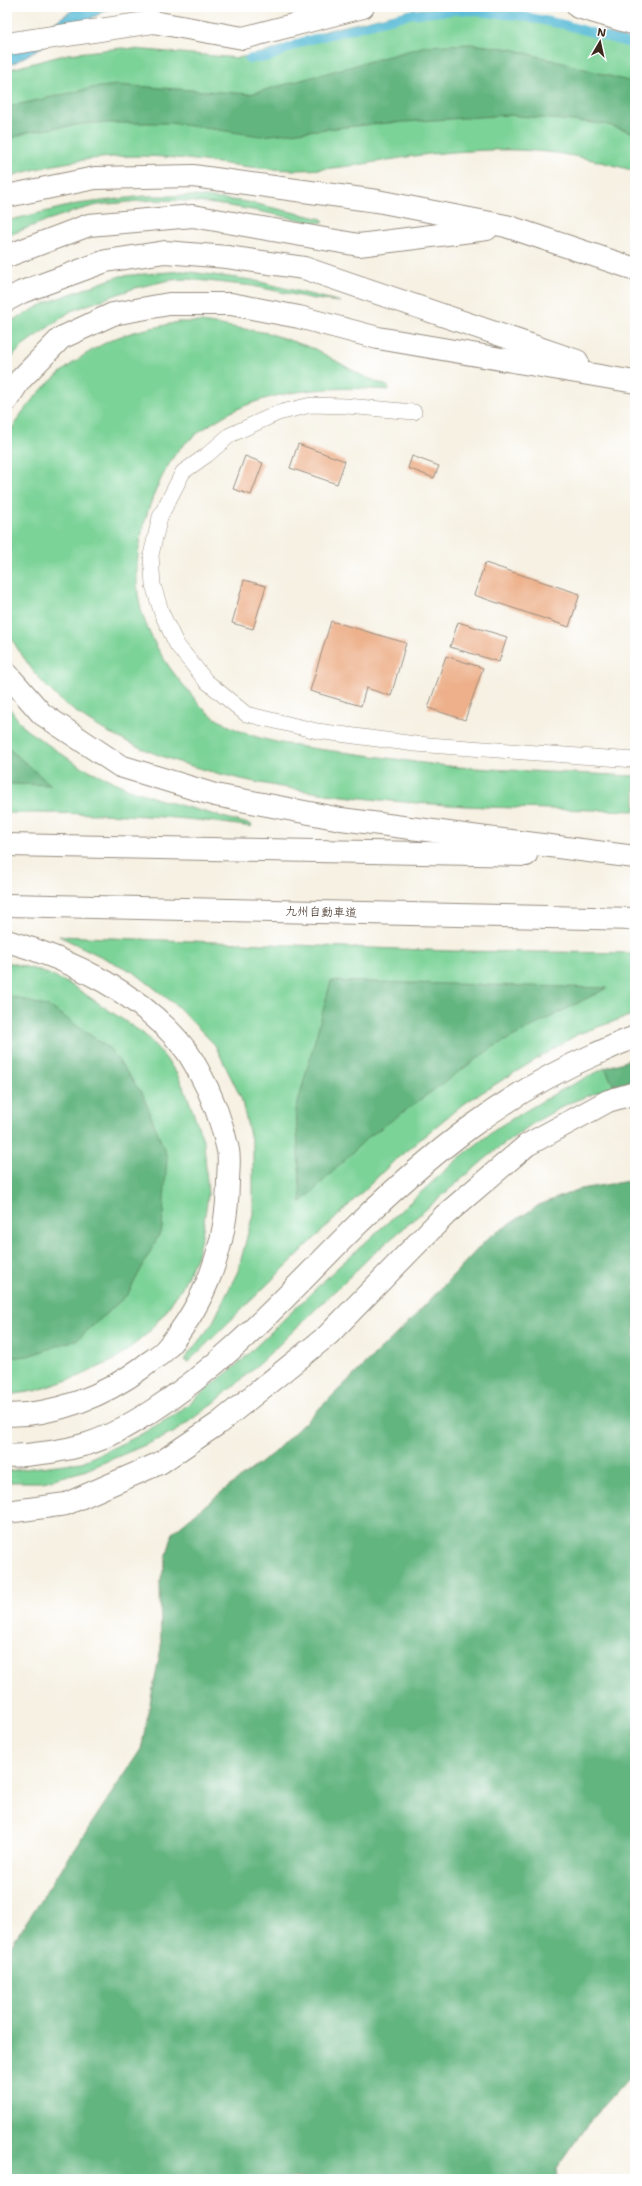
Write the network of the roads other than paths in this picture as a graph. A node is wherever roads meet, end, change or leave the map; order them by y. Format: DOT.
graph roads {
  1 [pos="169,7"];
  2 [pos="363,7"];
  3 [pos="578,7"];
  4 [pos="153,22"];
  5 [pos="635,24"];
  6 [pos="10,44"];
  7 [pos="7,196"];
  8 [pos="506,226"];
  9 [pos="7,256"];
  10 [pos="635,270"];
  11 [pos="7,300"];
  12 [pos="635,381"];
  13 [pos="7,400"];
  14 [pos="414,412"];
  15 [pos="7,674"];
  16 [pos="635,760"];
  17 [pos="7,845"];
  18 [pos="635,857"];
  19 [pos="7,905"];
  20 [pos="635,919"];
  21 [pos="7,941"];
  22 [pos="635,1038"];
  23 [pos="635,1093"];
  24 [pos="7,1415"];
  25 [pos="7,1456"];
  26 [pos="7,1512"];
  1 -- 4 [label="main road"];
  2 -- 4 [label="main road"];
  3 -- 5 [label="main road"];
  4 -- 6 [label="main road"];
  7 -- 8 [label="main road"];
  8 -- 9 [label="main road"];
  8 -- 10 [label="main road"];
  11 -- 12 [label="main road"];
  12 -- 13 [label="main road"];
  14 -- 16 [label="lane"];
  15 -- 18 [label="main road"];
  17 -- 18 [label="main road"];
  19 -- 20 [label="main road, 九州自動車道"];
  21 -- 24 [label="main road"];
  22 -- 25 [label="main road"];
  23 -- 26 [label="main road"];
}
